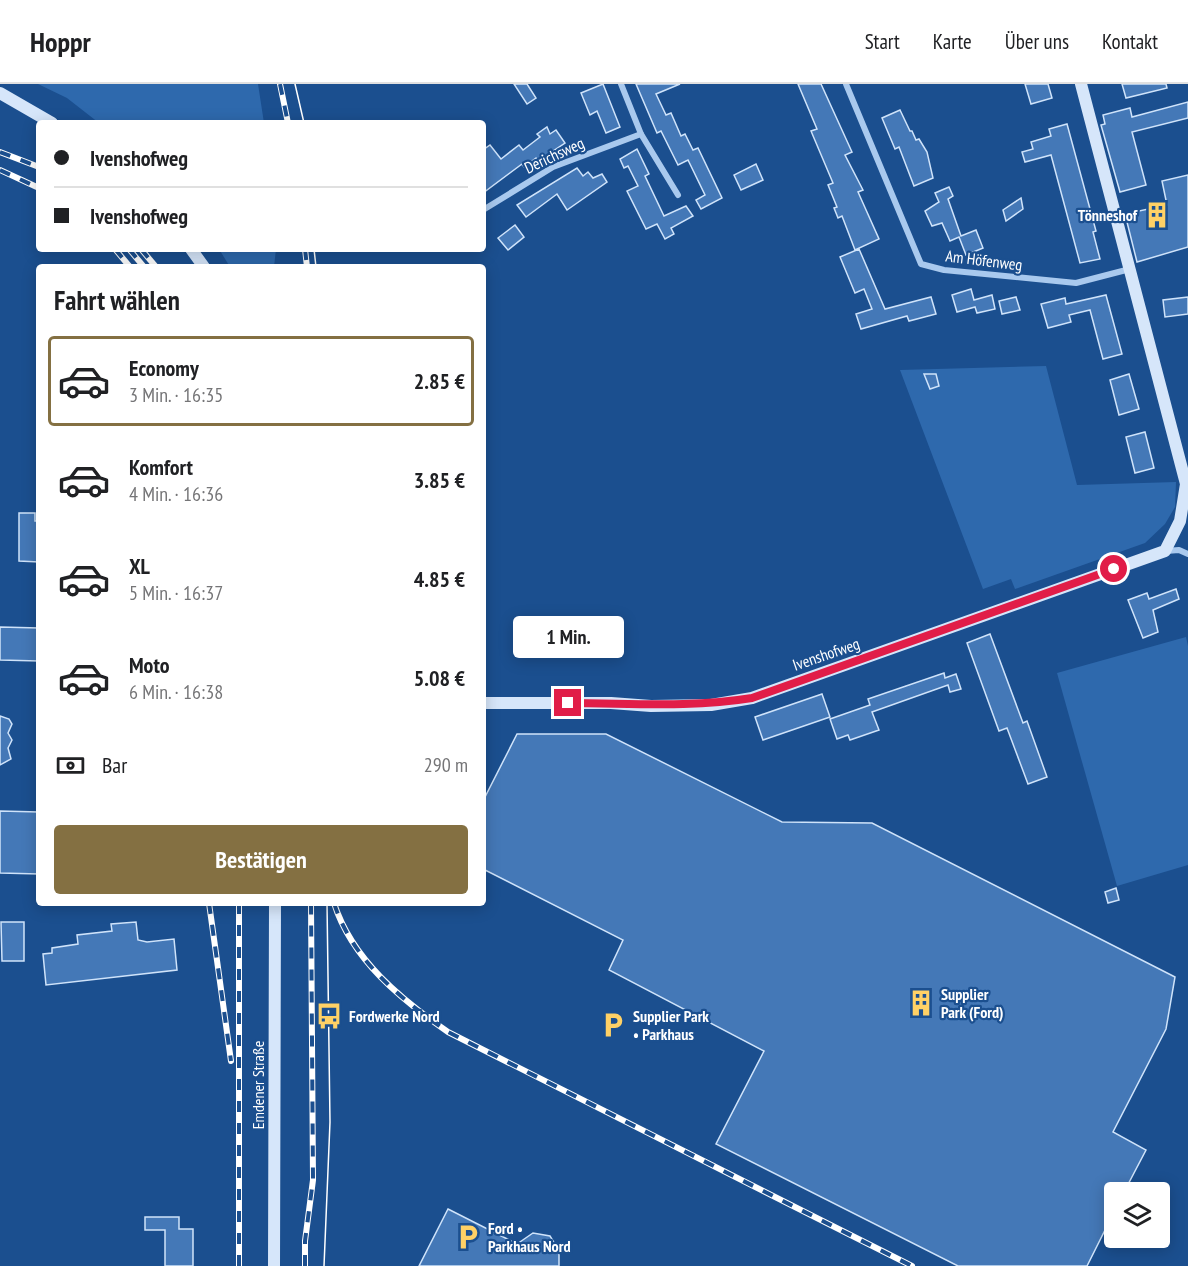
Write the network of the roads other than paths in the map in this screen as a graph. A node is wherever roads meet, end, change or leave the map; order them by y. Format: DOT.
graph roads {
  1 [pos="621,84"];
  2 [pos="846,84"];
  3 [pos="1081,84"];
  4 [pos="0,93"];
  5 [pos="0,100"];
  6 [pos="30,109"];
  7 [pos="47,120"];
  8 [pos="641,134"];
  9 [pos="678,195"];
  10 [pos="486,208"];
  11 [pos="1130,269"];
  12 [pos="1165,551"];
  13 [pos="1188,554"];
  14 [pos="486,703"];
  15 [pos="275,906"];
  16 [pos="274,1266"];
  1 -- 8 [label="street"];
  2 -- 11 [label="street, Am Höfenweg"];
  3 -- 11 [label="street"];
  4 -- 6 [label="street"];
  5 -- 6 [label="street"];
  6 -- 7 [label="street"];
  8 -- 9 [label="street"];
  8 -- 10 [label="street, Derichsweg"];
  11 -- 12 [label="street"];
  12 -- 13 [label="street"];
  12 -- 14 [label="street, Ivenshofweg"];
  15 -- 16 [label="street, Emdener Straße"];
}
